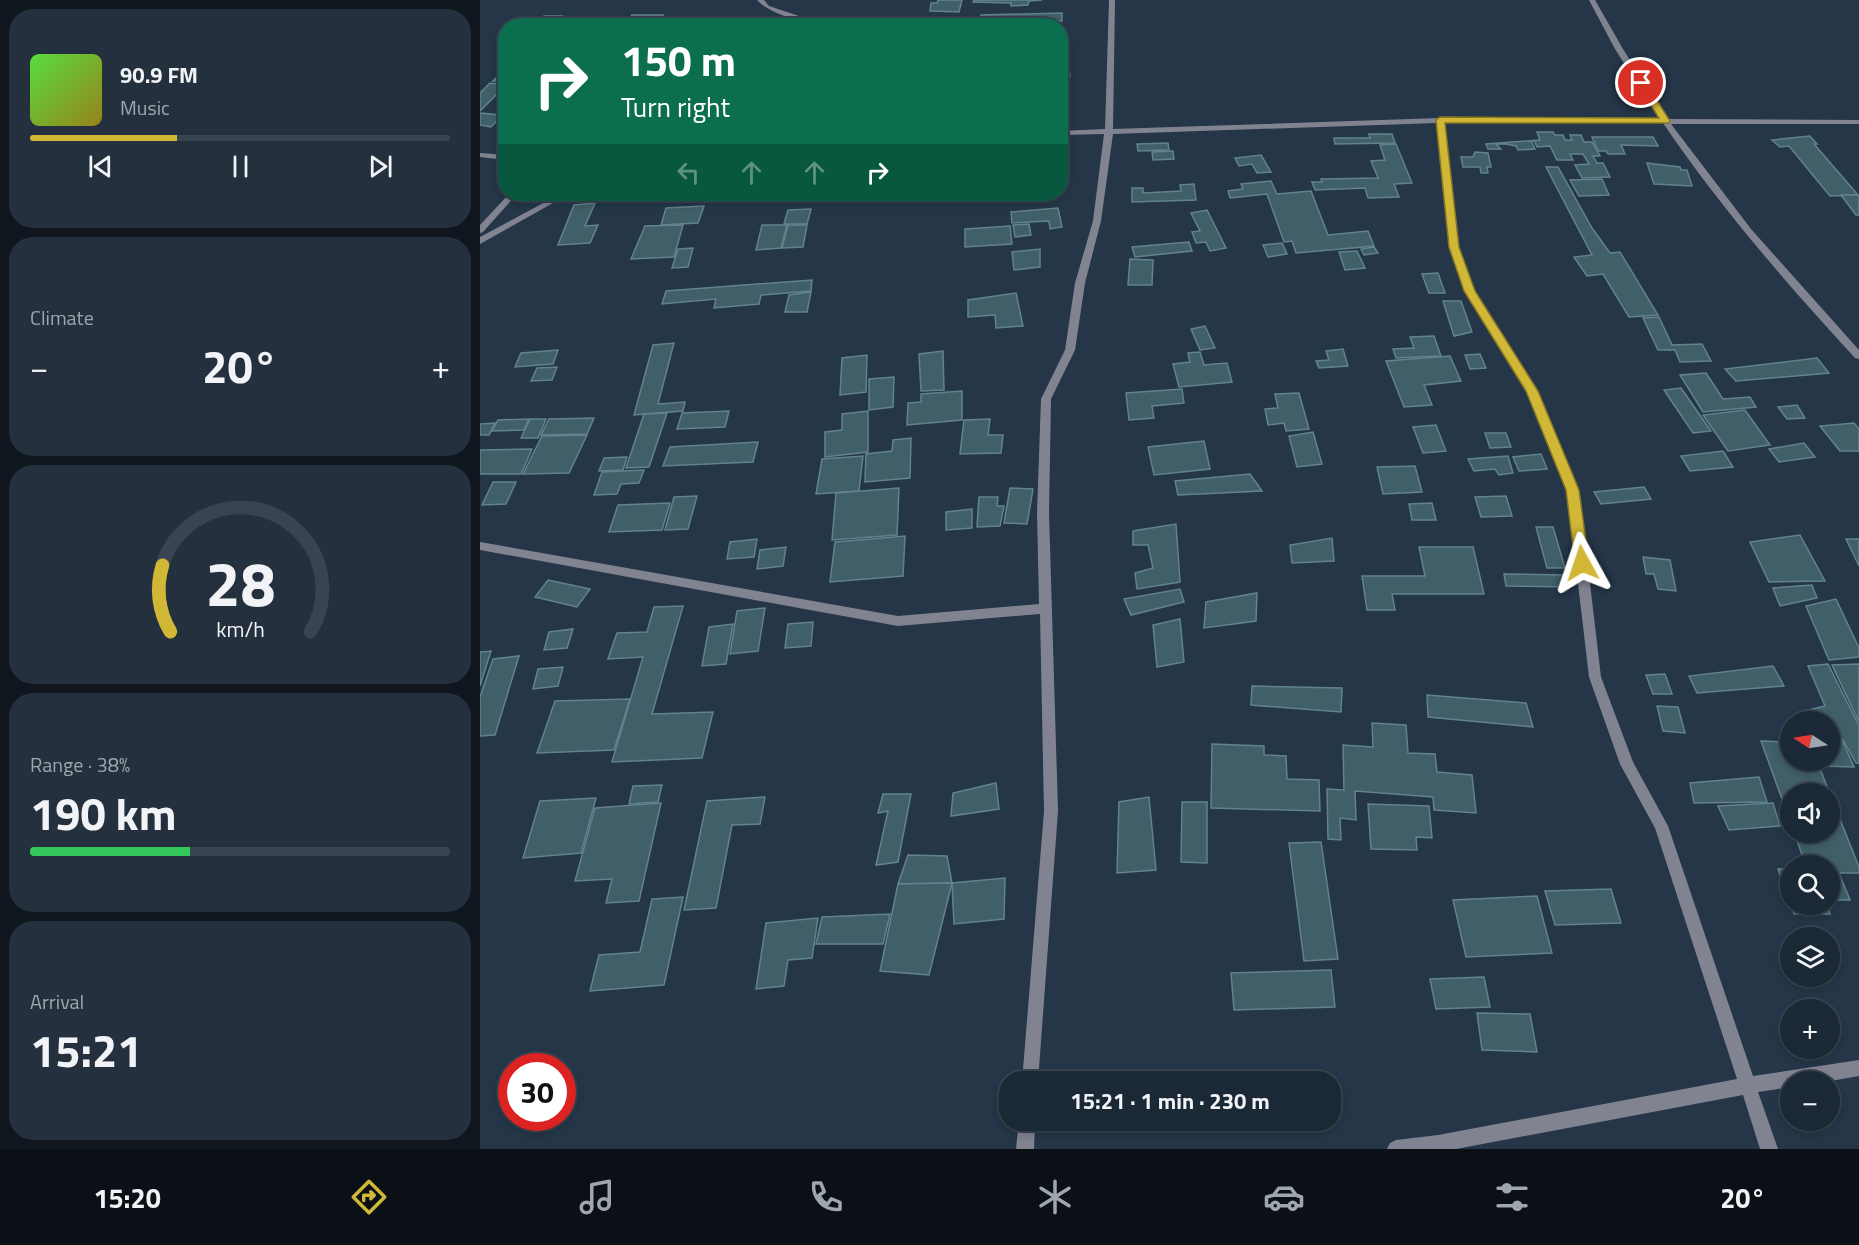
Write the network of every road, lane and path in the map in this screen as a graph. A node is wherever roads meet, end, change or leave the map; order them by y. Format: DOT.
graph roads {
  1 [pos="760,0"];
  2 [pos="1112,0"];
  3 [pos="1592,0"];
  4 [pos="800,18"];
  5 [pos="1440,120"];
  6 [pos="1665,121"];
  7 [pos="1859,122"];
  8 [pos="1109,130"];
  9 [pos="1068,133"];
  10 [pos="480,155"];
  11 [pos="498,157"];
  12 [pos="507,201"];
  13 [pos="552,201"];
  14 [pos="480,230"];
  15 [pos="480,241"];
  16 [pos="1859,357"];
  17 [pos="480,546"];
  18 [pos="1044,609"];
  19 [pos="1859,1068"];
  20 [pos="1031,1071"];
  21 [pos="1750,1085"];
  22 [pos="1026,1131"];
  23 [pos="1025,1149"];
  24 [pos="1396,1149"];
  25 [pos="1769,1149"];
  1 -- 4 [label="street"];
  2 -- 8 [label="street"];
  3 -- 6 [label="street"];
  5 -- 6 [label="street"];
  5 -- 8 [label="street"];
  5 -- 21 [label="street"];
  6 -- 7 [label="street"];
  6 -- 16 [label="street"];
  8 -- 9 [label="street"];
  8 -- 18 [label="street"];
  10 -- 11 [label="street"];
  12 -- 14 [label="street"];
  13 -- 15 [label="street"];
  17 -- 18 [label="street"];
  18 -- 20 [label="street"];
  19 -- 21 [label="street"];
  21 -- 24 [label="street"];
  21 -- 25 [label="street"];
  22 -- 23 [label="street"];
}
